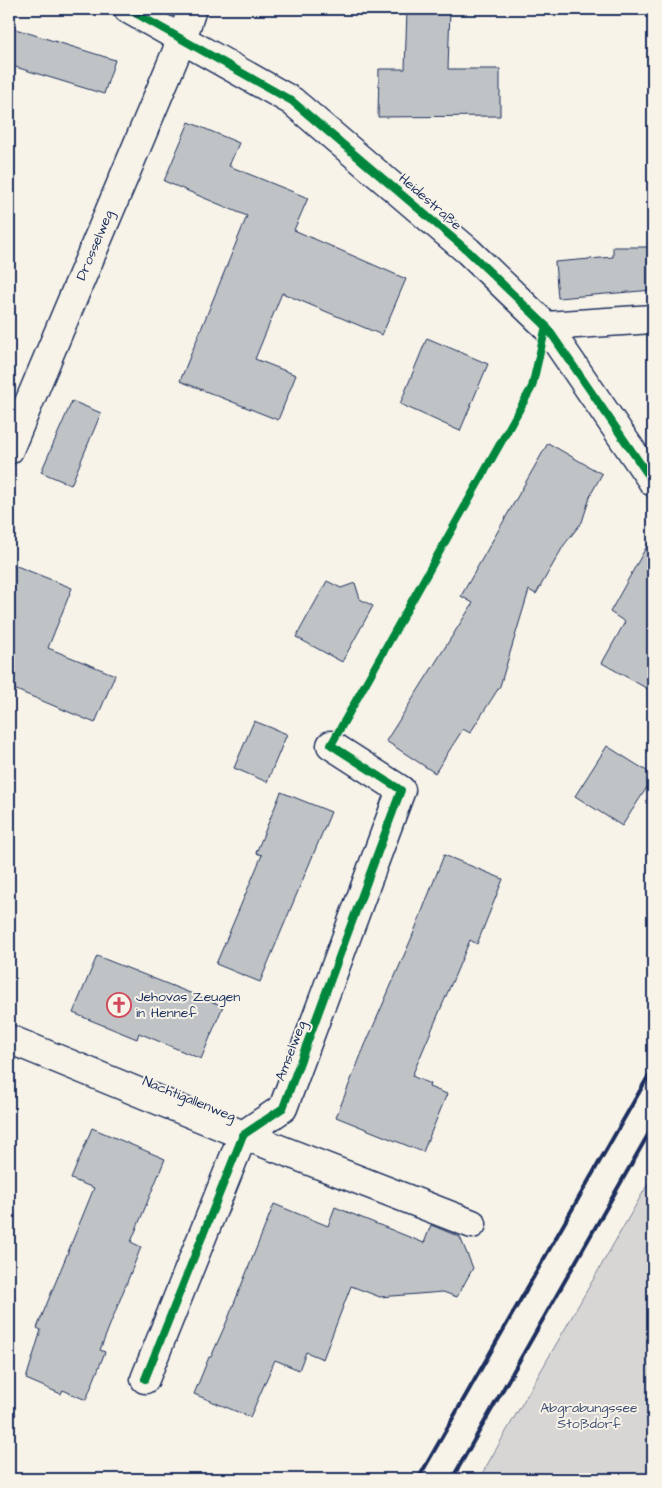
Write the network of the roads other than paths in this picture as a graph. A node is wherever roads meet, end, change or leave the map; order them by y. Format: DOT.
graph roads {
  1 [pos="128,9"];
  2 [pos="192,9"];
  3 [pos="182,38"];
  4 [pos="653,320"];
  5 [pos="546,326"];
  6 [pos="9,450"];
  7 [pos="653,482"];
  8 [pos="331,745"];
  9 [pos="9,1039"];
  10 [pos="243,1135"];
  11 [pos="472,1224"];
  12 [pos="145,1379"];
  1 -- 3 [label="street, Heidestraße"];
  2 -- 3 [label="street"];
  3 -- 5 [label="street, Heidestraße"];
  3 -- 6 [label="street, Drosselweg"];
  4 -- 5 [label="street"];
  5 -- 7 [label="street, Heidestraße"];
  8 -- 10 [label="street, Amselweg"];
  9 -- 10 [label="street, Nachtigallenweg"];
  10 -- 11 [label="street, Nachtigallenweg"];
  10 -- 12 [label="street"];
}
